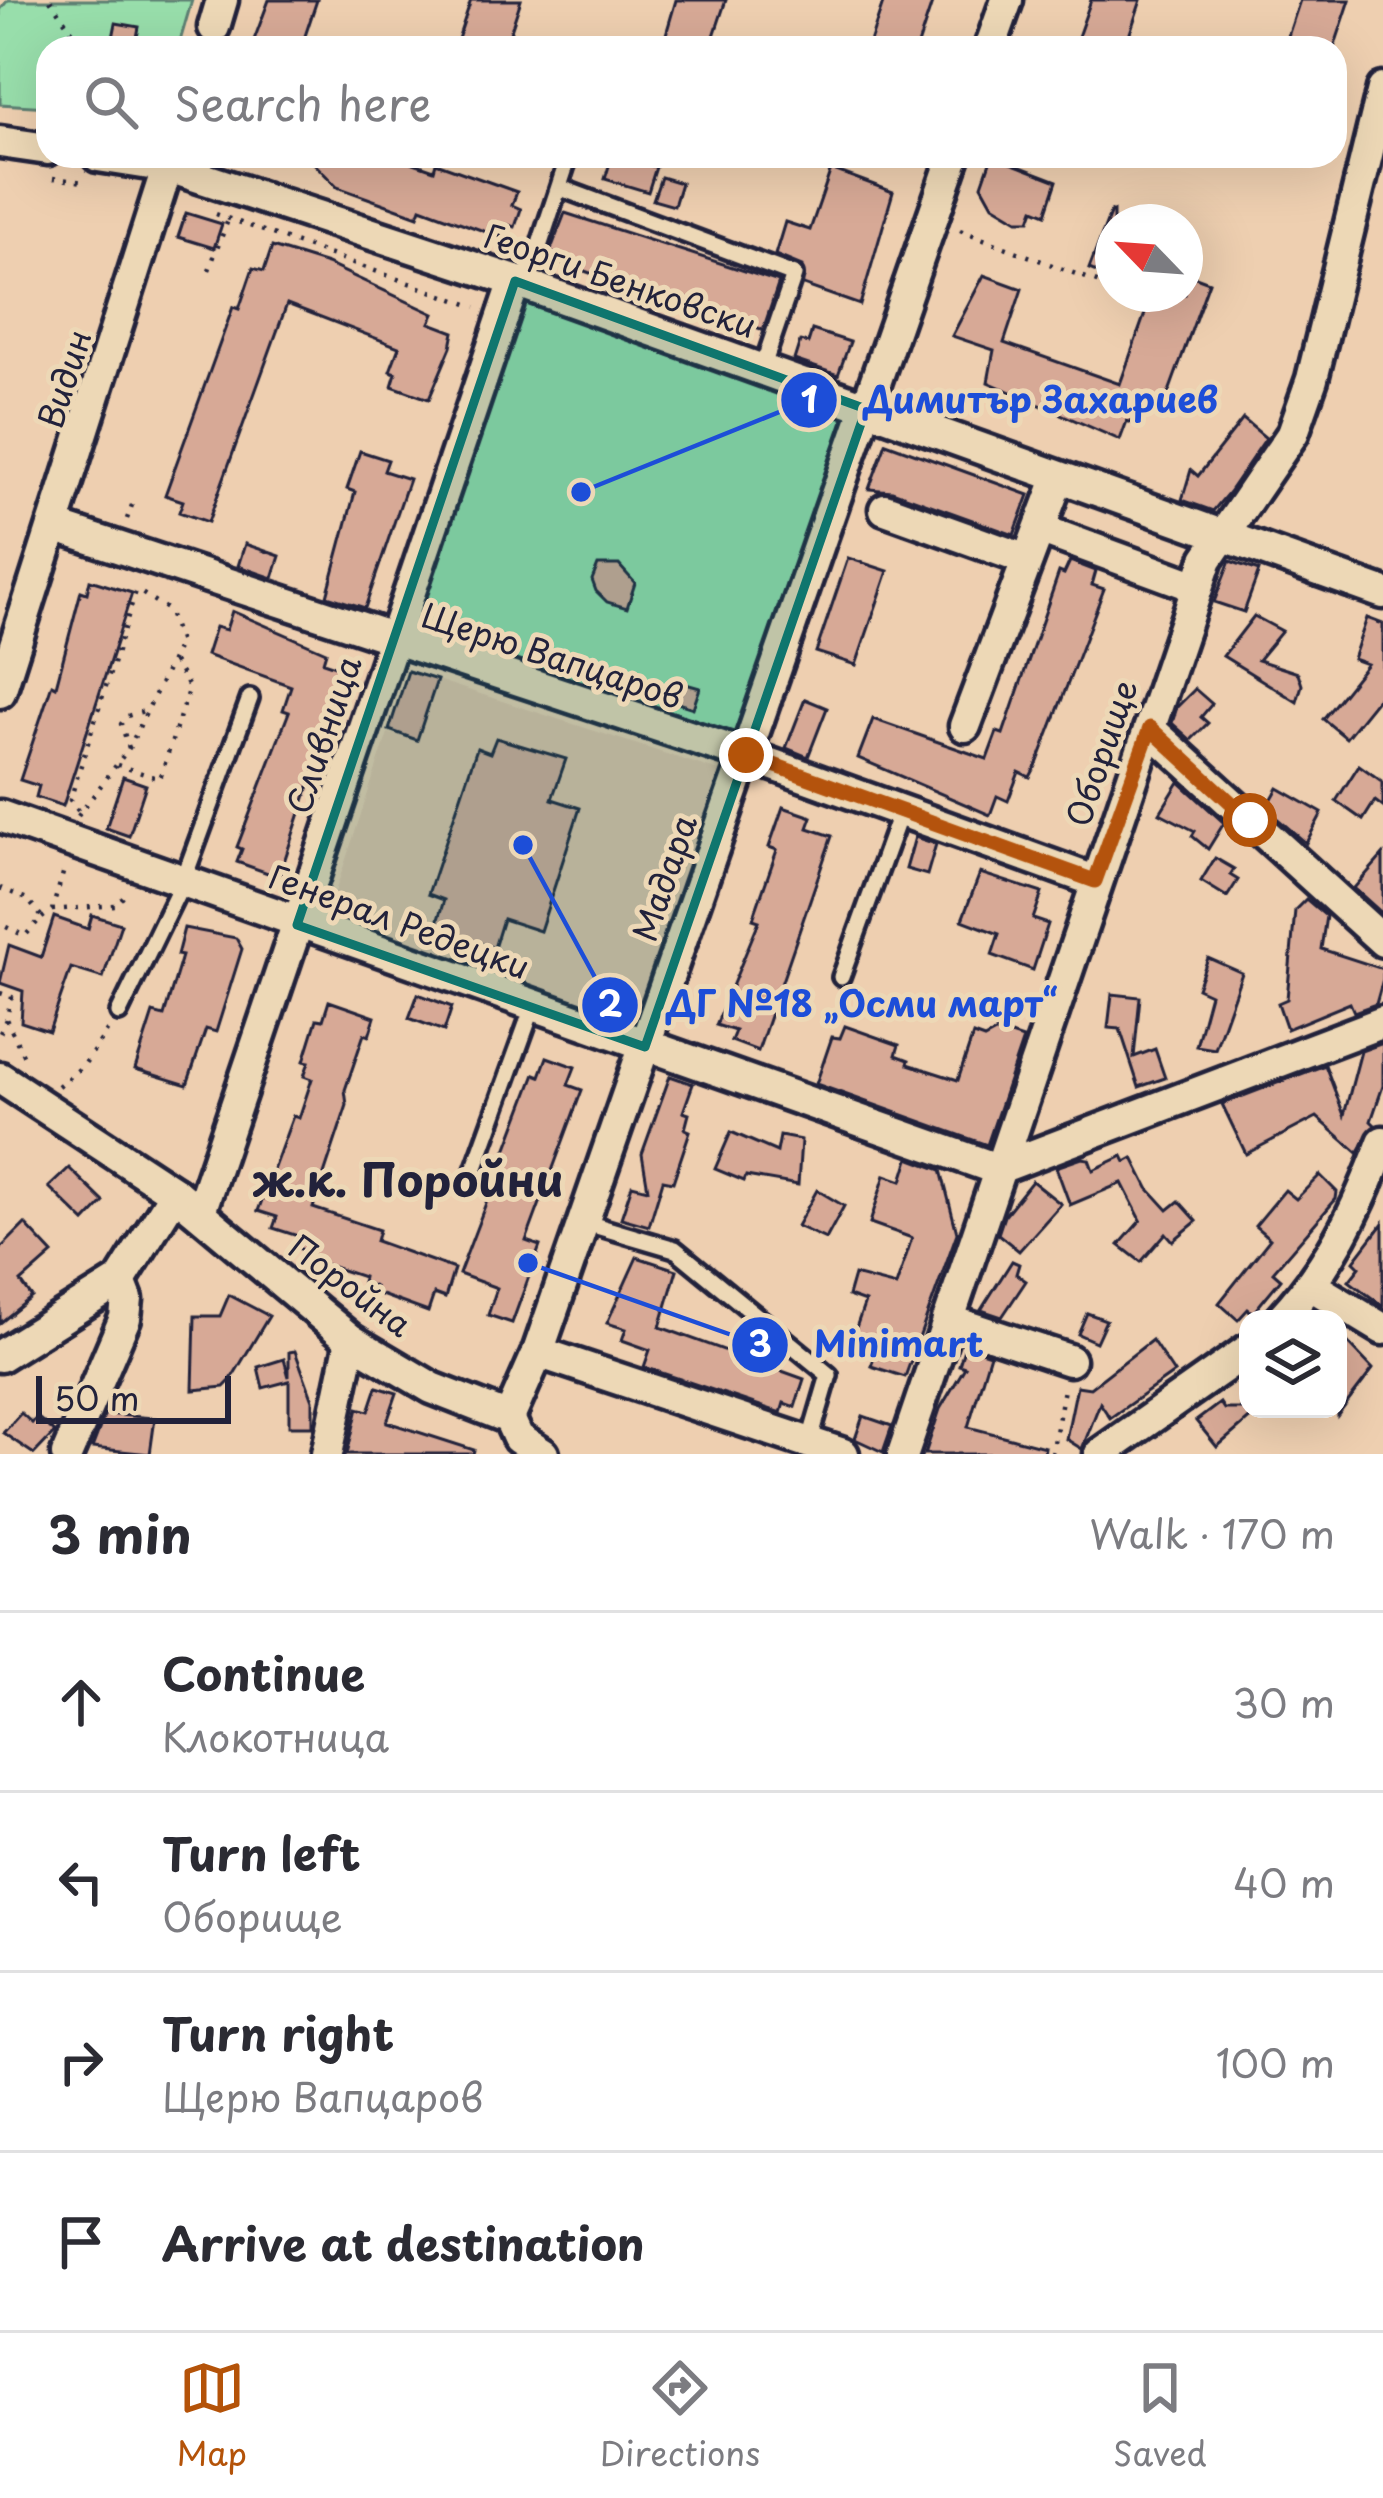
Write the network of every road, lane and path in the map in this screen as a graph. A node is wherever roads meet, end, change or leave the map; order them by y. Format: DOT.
graph roads {
  1 [pos="50,0"];
  2 [pos="1007,0"];
  3 [pos="76,36"];
  4 [pos="994,36"];
  5 [pos="1383,89"];
  6 [pos="0,142"];
  7 [pos="36,159"];
  8 [pos="168,168"];
  9 [pos="190,168"];
  10 [pos="565,168"];
  11 [pos="950,168"];
  12 [pos="561,188"];
  13 [pos="212,212"];
  14 [pos="228,219"];
  15 [pos="932,219"];
  16 [pos="209,270"];
  17 [pos="515,281"];
  18 [pos="1095,281"];
  19 [pos="503,316"];
  20 [pos="762,369"];
  21 [pos="866,409"];
  22 [pos="1058,479"];
  23 [pos="886,509"];
  24 [pos="54,526"];
  25 [pos="1042,530"];
  26 [pos="1224,537"];
  27 [pos="1027,560"];
  28 [pos="1197,587"];
  29 [pos="1383,593"];
  30 [pos="394,643"];
  31 [pos="172,659"];
  32 [pos="0,692"];
  33 [pos="250,698"];
  34 [pos="144,711"];
  35 [pos="965,726"];
  36 [pos="1150,728"];
  37 [pos="129,748"];
  38 [pos="746,755"];
  39 [pos="117,766"];
  40 [pos="902,812"];
  41 [pos="80,813"];
  42 [pos="0,816"];
  43 [pos="65,829"];
  44 [pos="64,870"];
  45 [pos="183,881"];
  46 [pos="1095,881"];
  47 [pos="0,888"];
  48 [pos="128,891"];
  49 [pos="52,910"];
  50 [pos="41,918"];
  51 [pos="0,924"];
  52 [pos="297,925"];
  53 [pos="1383,941"];
  54 [pos="841,977"];
  55 [pos="0,993"];
  56 [pos="533,1007"];
  57 [pos="119,1013"];
  58 [pos="6,1018"];
  59 [pos="1383,1022"];
  60 [pos="0,1033"];
  61 [pos="645,1047"];
  62 [pos="14,1072"];
  63 [pos="35,1104"];
  64 [pos="1383,1142"];
  65 [pos="997,1169"];
  66 [pos="470,1184"];
  67 [pos="175,1193"];
  68 [pos="200,1212"];
  69 [pos="584,1222"];
  70 [pos="120,1281"];
  71 [pos="1312,1286"];
  72 [pos="1289,1310"];
  73 [pos="948,1320"];
  74 [pos="1383,1330"];
  75 [pos="351,1340"];
  76 [pos="538,1352"];
  77 [pos="0,1356"];
  78 [pos="1239,1356"];
  79 [pos="1069,1360"];
  80 [pos="509,1418"];
  81 [pos="809,1443"];
  82 [pos="67,1454"];
  83 [pos="327,1454"];
  84 [pos="543,1454"];
  85 [pos="843,1454"];
  86 [pos="903,1454"];
  87 [pos="1052,1454"];
  88 [pos="1100,1454"];
  1 -- 3 [label="path"];
  2 -- 4 [label="street"];
  5 -- 26 [label="street, Оборище"];
  6 -- 7 [label="street"];
  8 -- 24 [label="street, Видин"];
  9 -- 17 [label="street, Георги Бенковски"];
  10 -- 12 [label="lane"];
  11 -- 15 [label="street, Мадара"];
  12 -- 17 [label="lane"];
  12 -- 20 [label="lane"];
  13 -- 14 [label="path"];
  14 -- 16 [label="path"];
  14 -- 19 [label="path"];
  15 -- 18 [label="path"];
  15 -- 21 [label="street, Мадара"];
  17 -- 19 [label="street, Сливница"];
  17 -- 20 [label="street, Георги Бенковски"];
  19 -- 30 [label="street, Сливница"];
  20 -- 21 [label="street, Георги Бенковски"];
  21 -- 22 [label="street, Георги Бенковски"];
  21 -- 38 [label="street, Мадара"];
  22 -- 25 [label="street"];
  22 -- 26 [label="street, Георги Бенковски"];
  23 -- 27 [label="street"];
  24 -- 30 [label="street, Щерю Вапцаров"];
  24 -- 32 [label="street, Видин"];
  25 -- 27 [label="street"];
  25 -- 28 [label="street"];
  26 -- 28 [label="street, Оборище"];
  26 -- 29 [label="street, Георги Бенковски"];
  27 -- 35 [label="street"];
  28 -- 36 [label="street, Оборище"];
  30 -- 38 [label="street, Щерю Вапцаров"];
  30 -- 52 [label="street, Сливница"];
  31 -- 34 [label="path"];
  31 -- 39 [label="path"];
  31 -- 41 [label="path"];
  33 -- 45 [label="lane"];
  34 -- 37 [label="path"];
  34 -- 37 [label="path"];
  36 -- 46 [label="street, Оборище"];
  36 -- 53 [label="street"];
  37 -- 39 [label="path"];
  38 -- 40 [label="street, Щерю Вапцаров"];
  38 -- 61 [label="street, Мадара"];
  39 -- 41 [label="path"];
  40 -- 46 [label="street, Щерю Вапцаров"];
  40 -- 54 [label="lane"];
  41 -- 43 [label="path"];
  42 -- 45 [label="street, Генерал Редецки"];
  44 -- 49 [label="path"];
  45 -- 52 [label="street, Генерал Редецки"];
  45 -- 57 [label="lane"];
  46 -- 65 [label="street, Оборище"];
  47 -- 50 [label="path"];
  48 -- 49 [label="path"];
  49 -- 50 [label="path"];
  50 -- 51 [label="path"];
  52 -- 56 [label="street, Генерал Редецки"];
  52 -- 68 [label="street, Сливница"];
  55 -- 58 [label="path"];
  56 -- 61 [label="street, Генерал Редецки"];
  56 -- 66 [label="lane"];
  57 -- 63 [label="path"];
  58 -- 60 [label="path"];
  58 -- 62 [label="path"];
  59 -- 65 [label="street"];
  61 -- 65 [label="street, Генерал Редецки"];
  61 -- 69 [label="street, Мадара"];
  62 -- 63 [label="street, Поройна"];
  63 -- 67 [label="street, Поройна"];
  64 -- 71 [label="street"];
  65 -- 73 [label="street, Оборище"];
  67 -- 68 [label="street, Поройна"];
  67 -- 70 [label="street"];
  68 -- 75 [label="street, Поройна"];
  69 -- 76 [label="street, Мадара"];
  69 -- 81 [label="lane"];
  70 -- 77 [label="street"];
  70 -- 82 [label="street"];
  71 -- 72 [label="street"];
  71 -- 74 [label="street"];
  73 -- 79 [label="street"];
  73 -- 86 [label="street, Оборище"];
  75 -- 80 [label="street, Поройна"];
  75 -- 83 [label="street"];
  76 -- 80 [label="street, Мадара"];
  76 -- 81 [label="street"];
  78 -- 88 [label="street"];
  79 -- 87 [label="path"];
  80 -- 84 [label="street, Поройна"];
  81 -- 85 [label="street"];
}
